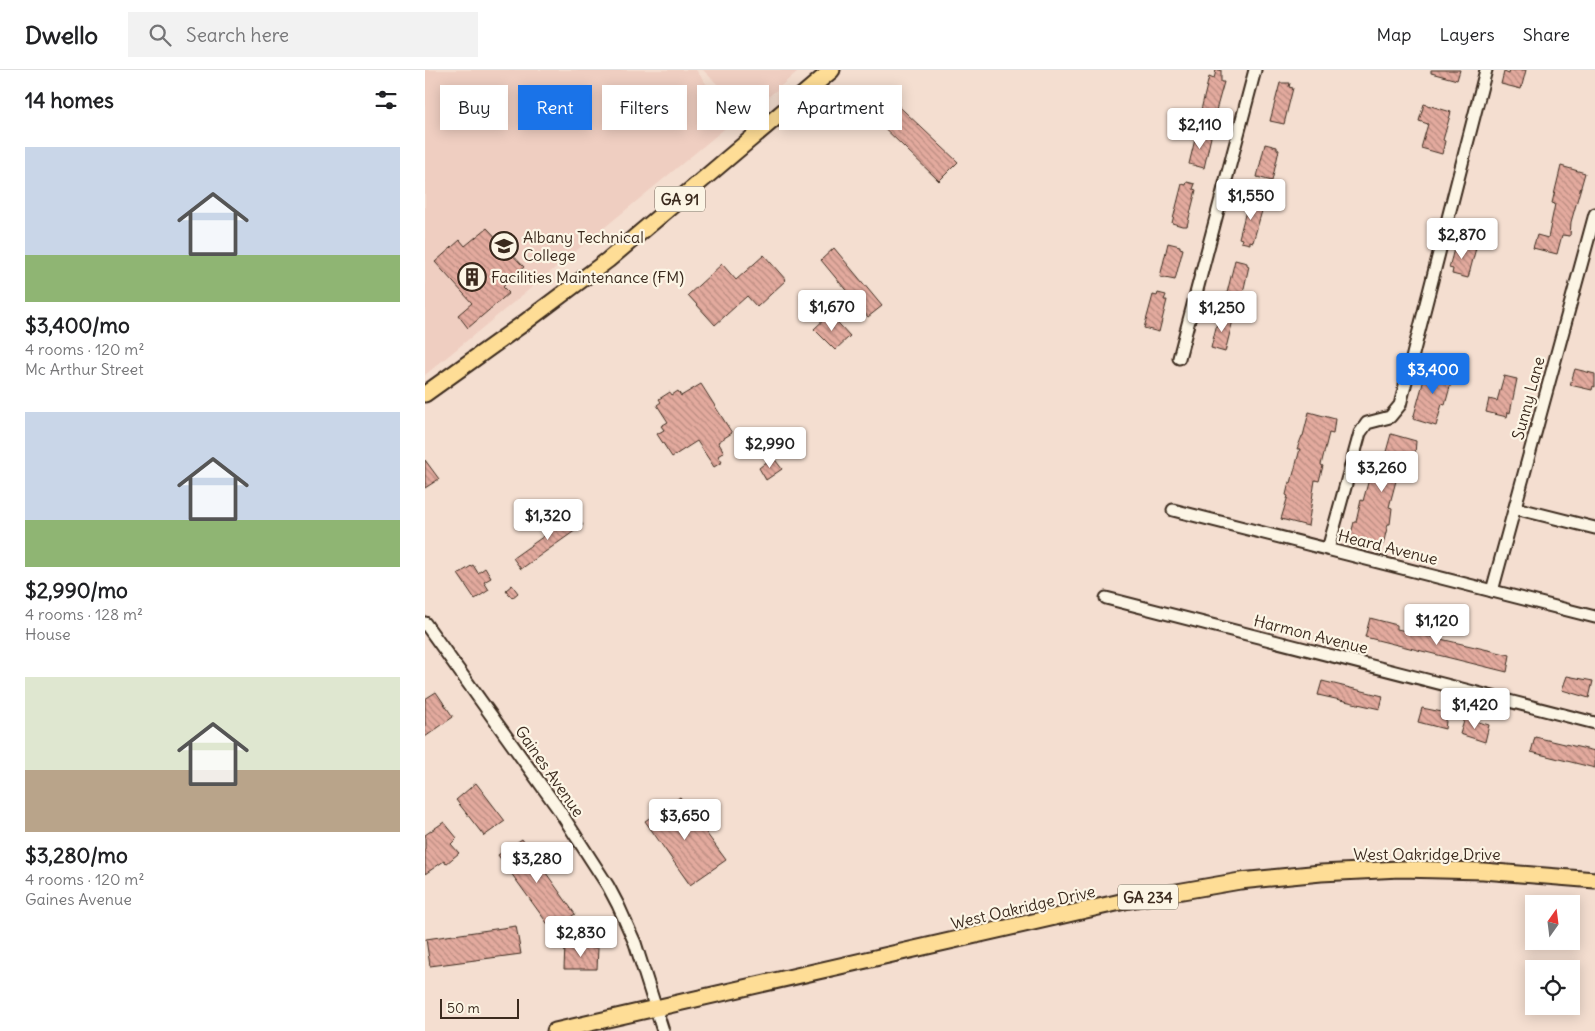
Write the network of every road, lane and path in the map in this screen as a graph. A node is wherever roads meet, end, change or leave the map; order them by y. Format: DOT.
graph roads {
  1 [pos="832,70"];
  2 [pos="1255,70"];
  3 [pos="1487,70"];
  4 [pos="1595,214"];
  5 [pos="1179,358"];
  6 [pos="425,394"];
  7 [pos="1515,508"];
  8 [pos="1173,510"];
  9 [pos="1595,528"];
  10 [pos="1328,549"];
  11 [pos="1492,591"];
  12 [pos="1106,598"];
  13 [pos="1595,617"];
  14 [pos="425,623"];
  15 [pos="430,639"];
  16 [pos="1595,723"];
  17 [pos="1595,880"];
  18 [pos="655,1008"];
  19 [pos="555,1031"];
  20 [pos="663,1031"];
  1 -- 6 [label="main road, GA 91"];
  2 -- 5 [label="street"];
  3 -- 10 [label="street"];
  4 -- 7 [label="street, Sunny Lane"];
  7 -- 9 [label="street"];
  7 -- 11 [label="street, Sunny Lane"];
  8 -- 10 [label="street, Heard Avenue"];
  10 -- 11 [label="street, Heard Avenue"];
  11 -- 13 [label="street, Heard Avenue"];
  12 -- 16 [label="street, Harmon Avenue"];
  14 -- 15 [label="street, Gaines Avenue"];
  15 -- 18 [label="street, Gaines Avenue"];
  17 -- 18 [label="main road, West Oakridge Drive / GA 234"];
  18 -- 19 [label="main road, West Oakridge Drive / GA 234"];
  18 -- 20 [label="street, Gaines Avenue"];
}
